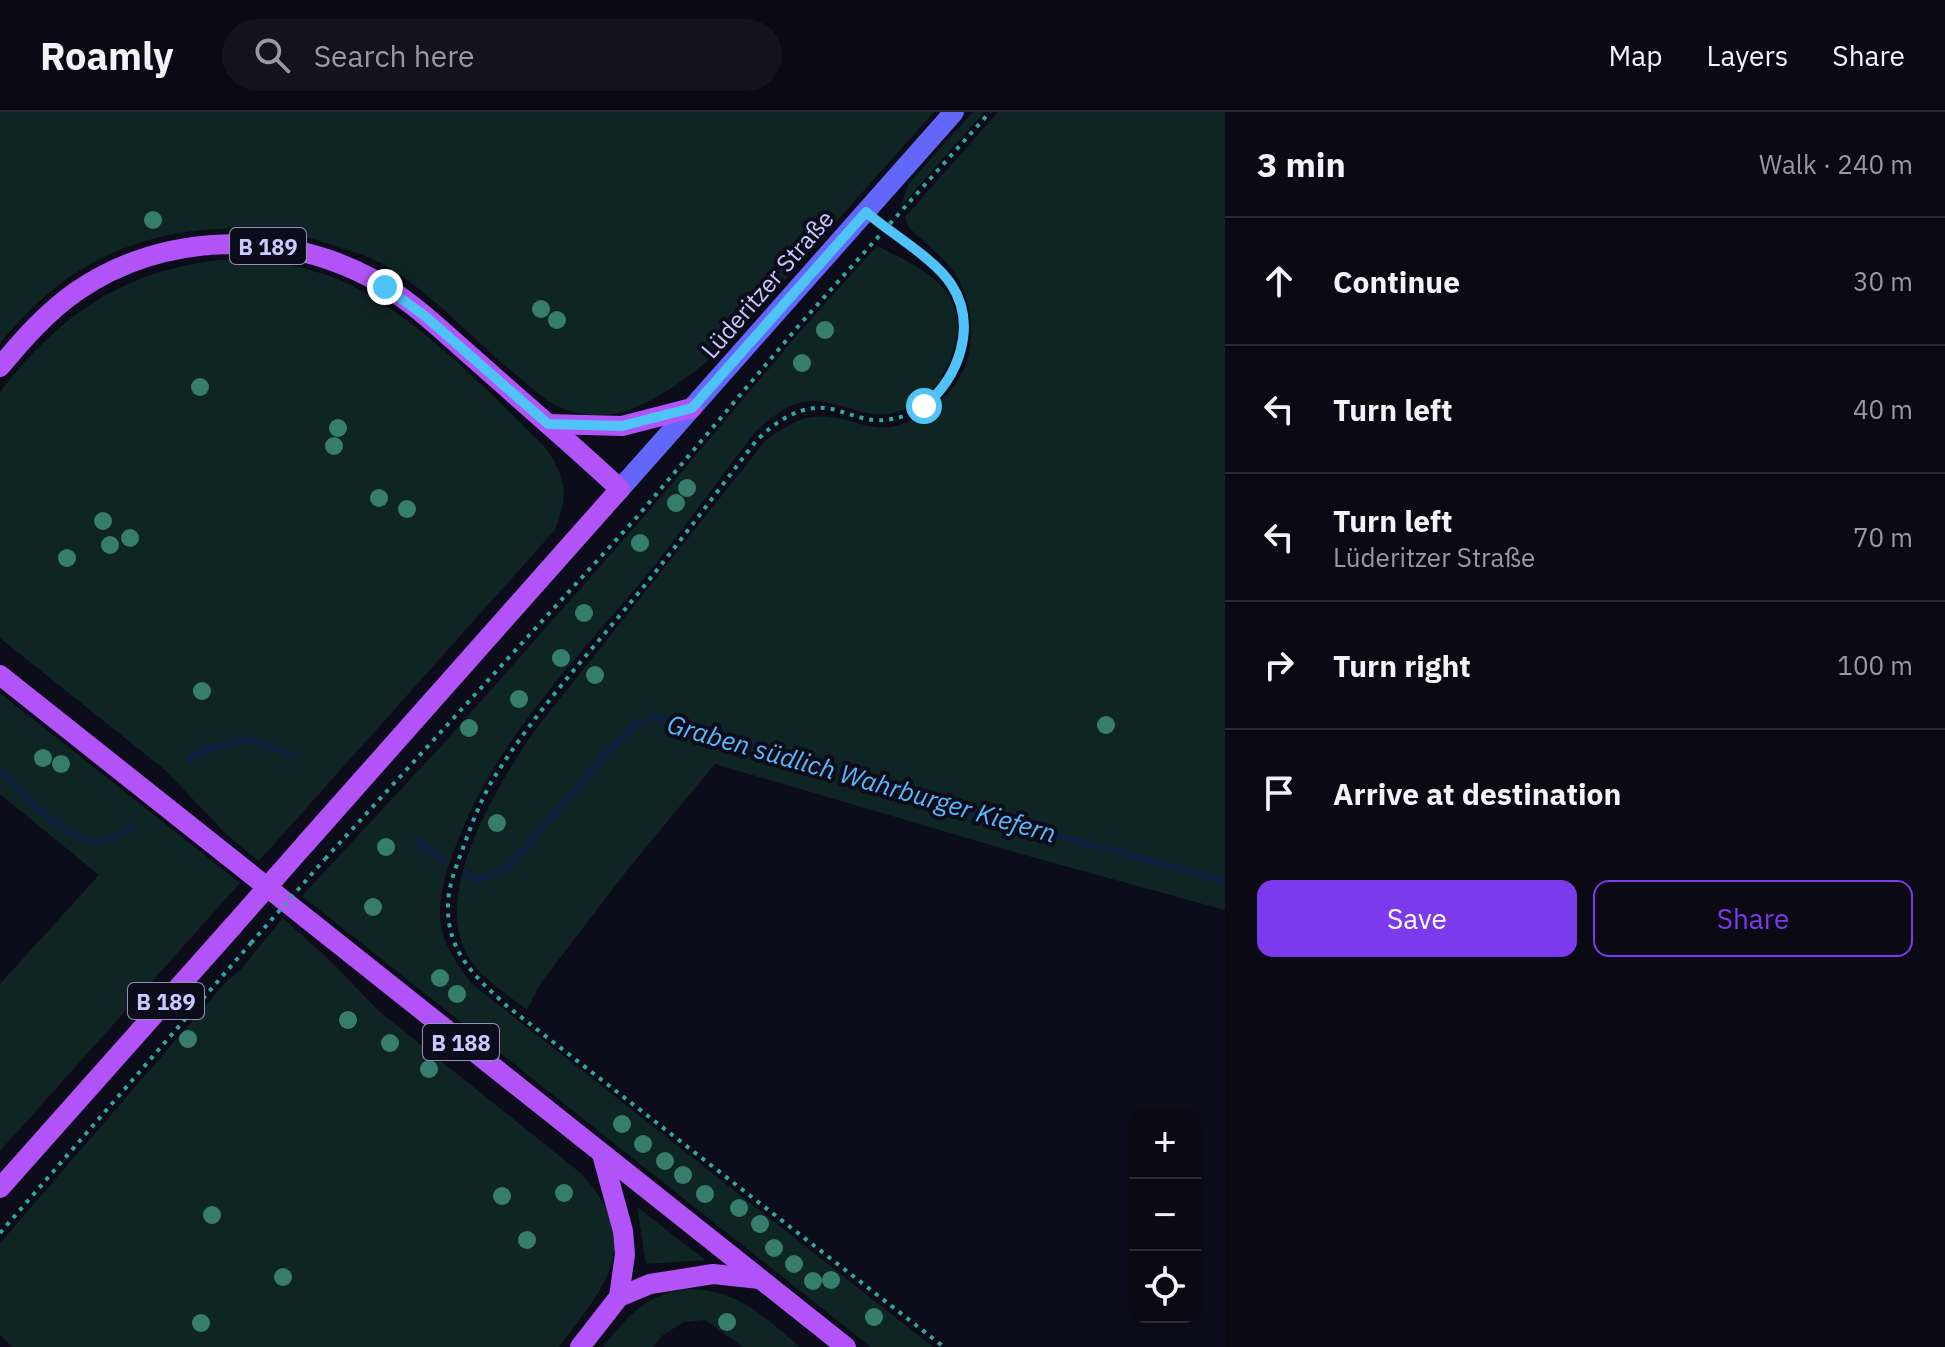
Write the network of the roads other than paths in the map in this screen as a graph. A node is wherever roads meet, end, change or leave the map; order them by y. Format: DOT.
graph roads {
  1 [pos="954,112"];
  2 [pos="0,367"];
  3 [pos="692,408"];
  4 [pos="548,424"];
  5 [pos="620,489"];
  6 [pos="0,675"];
  7 [pos="602,1154"];
  8 [pos="0,1188"];
  9 [pos="760,1279"];
  10 [pos="619,1297"];
  11 [pos="580,1347"];
  12 [pos="846,1347"];
  1 -- 3 [label="main road, Lüderitzer Straße"];
  2 -- 4 [label="main road, B 189"];
  3 -- 4 [label="main road"];
  3 -- 5 [label="main road, Lüderitzer Straße"];
  4 -- 5 [label="main road, B 189"];
  5 -- 8 [label="main road, B 189, bridge"];
  6 -- 7 [label="main road, B 188"];
  7 -- 9 [label="main road, B 188"];
  7 -- 10 [label="main road"];
  9 -- 10 [label="main road"];
  9 -- 12 [label="main road, B 188"];
  10 -- 11 [label="main road"];
}
